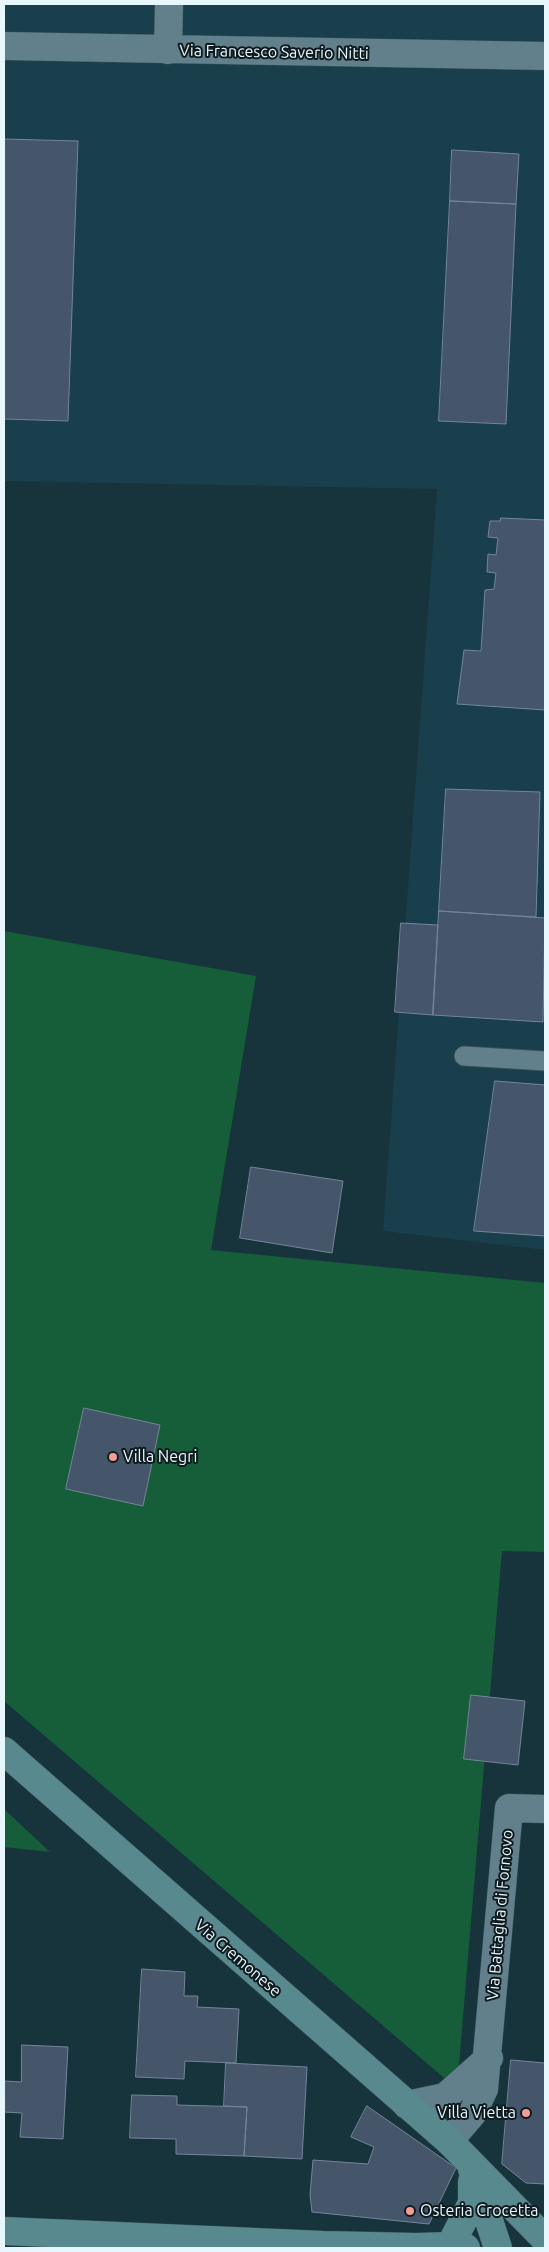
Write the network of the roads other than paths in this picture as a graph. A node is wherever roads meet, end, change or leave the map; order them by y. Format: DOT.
graph roads {
  1 [pos="169,4"];
  2 [pos="4,46"];
  3 [pos="168,50"];
  4 [pos="545,56"];
  5 [pos="464,1056"];
  6 [pos="545,1061"];
  7 [pos="4,1751"];
  8 [pos="545,1809"];
  9 [pos="488,2058"];
  10 [pos="407,2105"];
  11 [pos="449,2141"];
  12 [pos="471,2165"];
  13 [pos="4,2231"];
  14 [pos="545,2239"];
  15 [pos="132,2242"];
  16 [pos="545,2246"];
  17 [pos="328,2247"];
  18 [pos="458,2247"];
  19 [pos="498,2248"];
  20 [pos="526,2248"];
  1 -- 3 [label="street"];
  2 -- 3 [label="street, Via Francesco Saverio Nitti"];
  3 -- 4 [label="street, Via Francesco Saverio Nitti"];
  5 -- 6 [label="lane"];
  7 -- 10 [label="main road, Via Cremonese"];
  8 -- 9 [label="street, Via Battaglia di Fornovo"];
  9 -- 10 [label="street"];
  9 -- 11 [label="street, Via Battaglia di Fornovo"];
  10 -- 11 [label="main road, Via Cremonese"];
  11 -- 12 [label="main road, Via Cremonese"];
  12 -- 14 [label="main road, Via Cremonese"];
  12 -- 18 [label="main road"];
  12 -- 19 [label="main road, Via Cremonese"];
  13 -- 15 [label="main road"];
  15 -- 17 [label="main road"];
  16 -- 20 [label="main road"];
  17 -- 18 [label="main road"];
}
